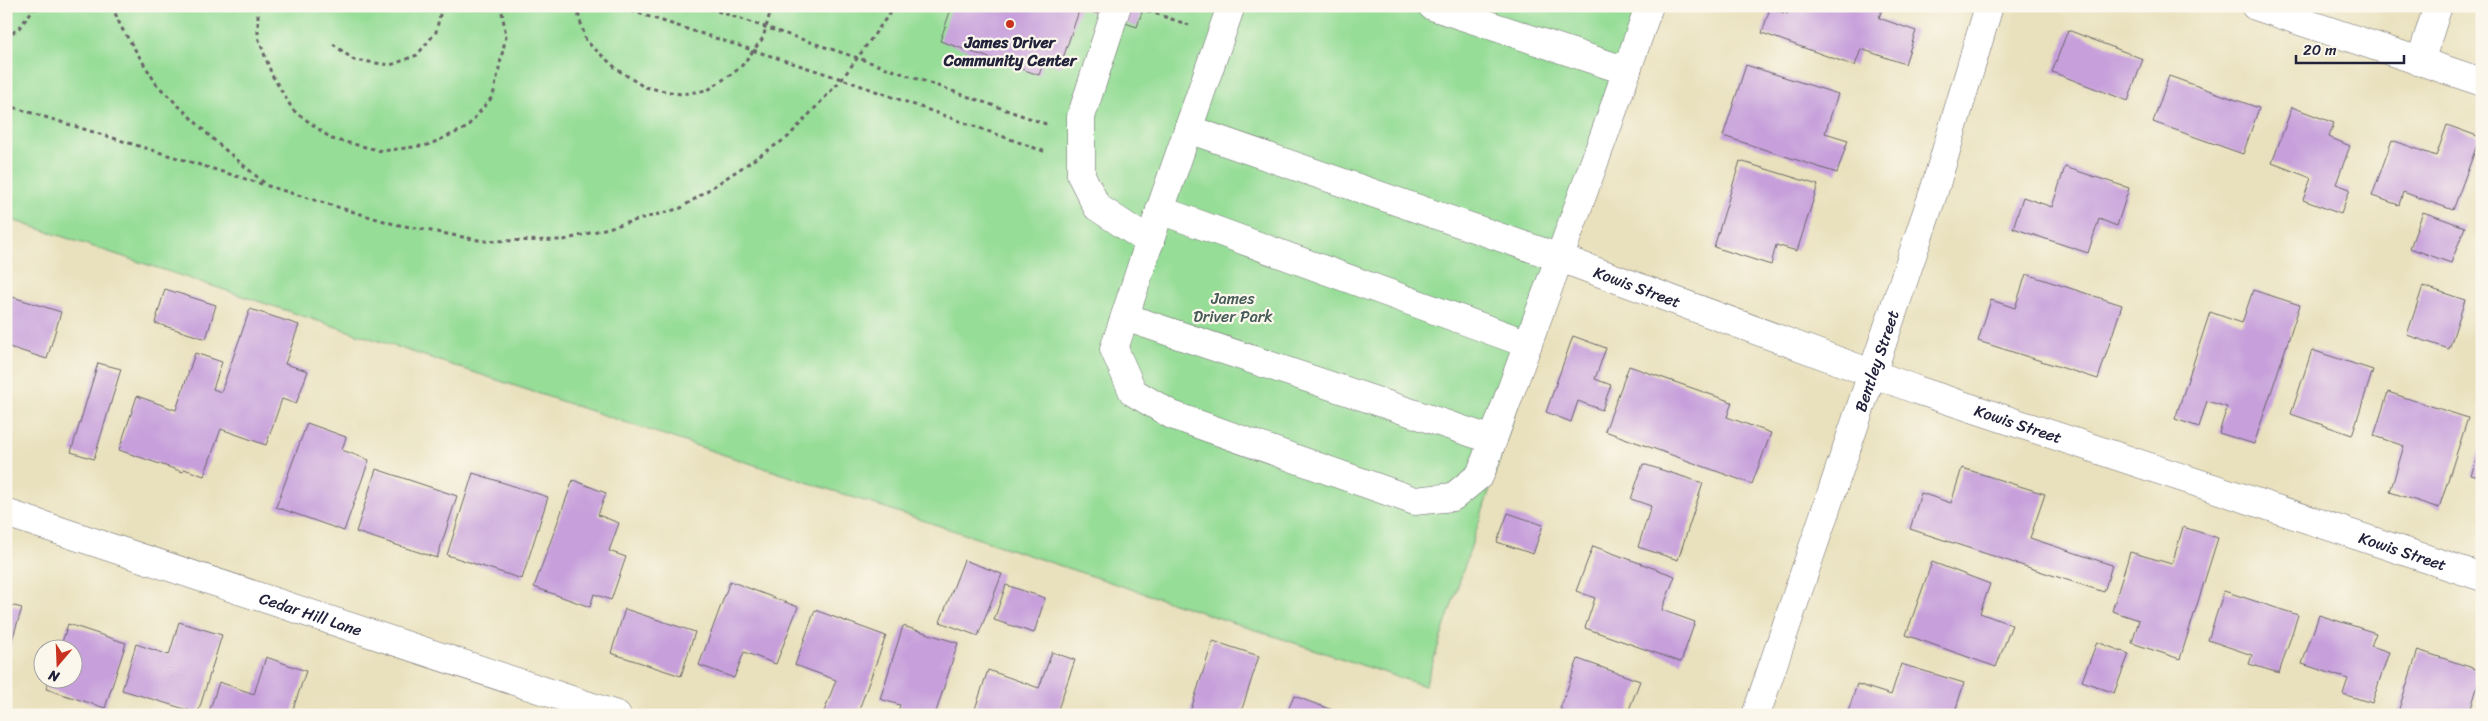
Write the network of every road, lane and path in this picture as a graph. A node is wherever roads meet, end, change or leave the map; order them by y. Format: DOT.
graph roads {
  1 [pos="36,6"];
  2 [pos="112,6"];
  3 [pos="258,6"];
  4 [pos="442,6"];
  5 [pos="501,6"];
  6 [pos="576,6"];
  7 [pos="616,6"];
  8 [pos="702,6"];
  9 [pos="772,6"];
  10 [pos="895,6"];
  11 [pos="1231,6"];
  12 [pos="1432,6"];
  13 [pos="1649,6"];
  14 [pos="1989,6"];
  15 [pos="2255,6"];
  16 [pos="2438,6"];
  17 [pos="1129,7"];
  18 [pos="766,27"];
  19 [pos="1221,36"];
  20 [pos="6,38"];
  21 [pos="333,44"];
  22 [pos="753,51"];
  23 [pos="858,58"];
  24 [pos="2420,62"];
  25 [pos="1627,70"];
  26 [pos="842,80"];
  27 [pos="2482,82"];
  28 [pos="6,105"];
  29 [pos="1056,127"];
  30 [pos="1188,129"];
  31 [pos="1050,144"];
  32 [pos="268,186"];
  33 [pos="1160,210"];
  34 [pos="1150,242"];
  35 [pos="1560,258"];
  36 [pos="1125,317"];
  37 [pos="1528,344"];
  38 [pos="1870,373"];
  39 [pos="1493,440"];
  40 [pos="6,512"];
  41 [pos="2482,577"];
  42 [pos="617,715"];
  43 [pos="1756,715"];
  1 -- 20 [label="path"];
  2 -- 32 [label="path"];
  3 -- 5 [label="path"];
  4 -- 21 [label="path"];
  6 -- 22 [label="path"];
  7 -- 22 [label="path"];
  8 -- 18 [label="path"];
  9 -- 18 [label="path"];
  10 -- 23 [label="path"];
  11 -- 19 [label="street"];
  12 -- 25 [label="street"];
  13 -- 25 [label="street"];
  14 -- 38 [label="street, Bentley Street"];
  15 -- 24 [label="street"];
  16 -- 24 [label="street"];
  17 -- 19 [label="path"];
  17 -- 34 [label="street"];
  18 -- 22 [label="path"];
  18 -- 23 [label="path"];
  19 -- 30 [label="street"];
  22 -- 26 [label="path"];
  23 -- 26 [label="path"];
  23 -- 29 [label="path"];
  24 -- 27 [label="street"];
  25 -- 35 [label="street"];
  26 -- 31 [label="path"];
  26 -- 32 [label="path"];
  28 -- 32 [label="path"];
  30 -- 33 [label="street"];
  30 -- 35 [label="street, Kowis Street"];
  33 -- 34 [label="street"];
  33 -- 37 [label="street"];
  34 -- 36 [label="street"];
  35 -- 37 [label="street"];
  35 -- 38 [label="street, Kowis Street"];
  36 -- 39 [label="street"];
  36 -- 39 [label="street"];
  37 -- 39 [label="street"];
  38 -- 41 [label="street, Kowis Street"];
  38 -- 43 [label="street, Bentley Street"];
  40 -- 42 [label="street, Cedar Hill Lane"];
}
